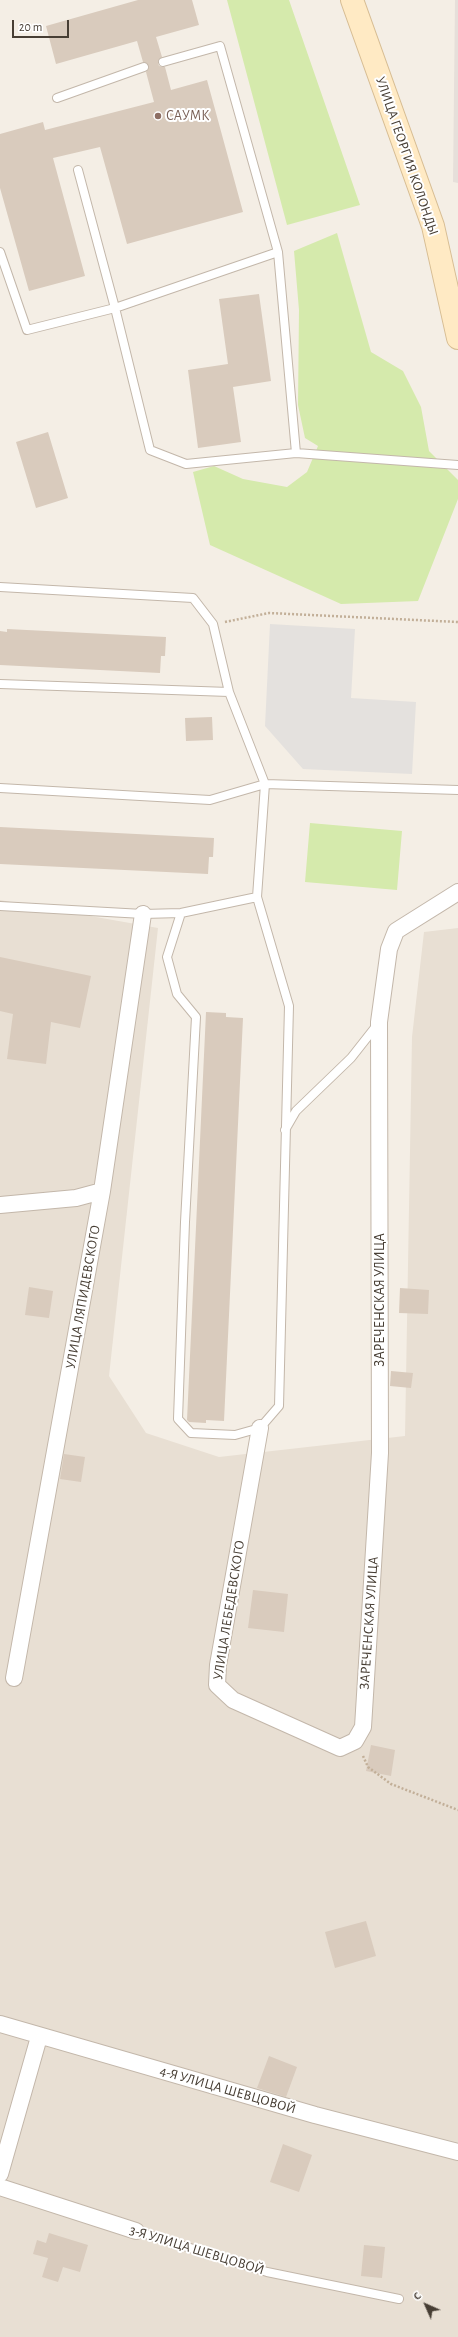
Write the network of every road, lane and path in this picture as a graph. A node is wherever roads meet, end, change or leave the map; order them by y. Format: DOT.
graph roads {
  1 [pos="352,0"];
  2 [pos="163,62"];
  3 [pos="144,67"];
  4 [pos="56,98"];
  5 [pos="78,170"];
  6 [pos="0,252"];
  7 [pos="278,252"];
  8 [pos="453,290"];
  9 [pos="115,308"];
  10 [pos="458,338"];
  11 [pos="296,453"];
  12 [pos="458,465"];
  13 [pos="0,586"];
  14 [pos="458,622"];
  15 [pos="213,624"];
  16 [pos="0,684"];
  17 [pos="229,692"];
  18 [pos="265,784"];
  19 [pos="0,788"];
  20 [pos="458,790"];
  21 [pos="458,892"];
  22 [pos="258,896"];
  23 [pos="0,906"];
  24 [pos="181,913"];
  25 [pos="143,914"];
  26 [pos="379,1022"];
  27 [pos="285,1130"];
  28 [pos="102,1191"];
  29 [pos="0,1205"];
  30 [pos="260,1428"];
  31 [pos="14,1678"];
  32 [pos="355,1741"];
  33 [pos="458,1810"];
  34 [pos="0,2024"];
  35 [pos="39,2037"];
  36 [pos="458,2152"];
  37 [pos="0,2174"];
  38 [pos="0,2187"];
  39 [pos="136,2232"];
  40 [pos="399,2299"];
  1 -- 8 [label="main road, УЛИЦА ГЕОРГИЯ КОЛОНДЫ"];
  2 -- 7 [label="lane"];
  3 -- 4 [label="lane"];
  5 -- 9 [label="lane"];
  6 -- 9 [label="lane"];
  7 -- 9 [label="lane"];
  7 -- 11 [label="lane"];
  8 -- 10 [label="main road, УЛИЦА ГЕОРГИЯ КОЛОНДЫ"];
  9 -- 11 [label="lane"];
  11 -- 12 [label="lane"];
  13 -- 15 [label="lane"];
  14 -- 15 [label="path"];
  15 -- 17 [label="lane"];
  16 -- 17 [label="lane"];
  17 -- 18 [label="lane"];
  18 -- 19 [label="lane"];
  18 -- 20 [label="lane"];
  18 -- 22 [label="lane"];
  21 -- 26 [label="street, ЗАРЕЧЕНСКАЯ УЛИЦА"];
  22 -- 24 [label="lane"];
  22 -- 27 [label="lane"];
  23 -- 25 [label="lane"];
  24 -- 25 [label="lane"];
  24 -- 30 [label="lane"];
  25 -- 28 [label="street, УЛИЦА ЛЯПИДЕВСКОГО"];
  26 -- 27 [label="lane"];
  26 -- 32 [label="street, ЗАРЕЧЕНСКАЯ УЛИЦА"];
  27 -- 30 [label="lane"];
  28 -- 29 [label="street"];
  28 -- 31 [label="street, УЛИЦА ЛЯПИДЕВСКОГО"];
  30 -- 32 [label="street, УЛИЦА ЛЕБЕДЕВСКОГО"];
  32 -- 33 [label="path"];
  34 -- 35 [label="street, 4-Я УЛИЦА ШЕВЦОВОЙ"];
  35 -- 36 [label="street, 4-Я УЛИЦА ШЕВЦОВОЙ"];
  35 -- 37 [label="street"];
  38 -- 39 [label="street, 3-Я УЛИЦА ШЕВЦОВОЙ"];
  39 -- 40 [label="lane, 3-Я УЛИЦА ШЕВЦОВОЙ"];
}
